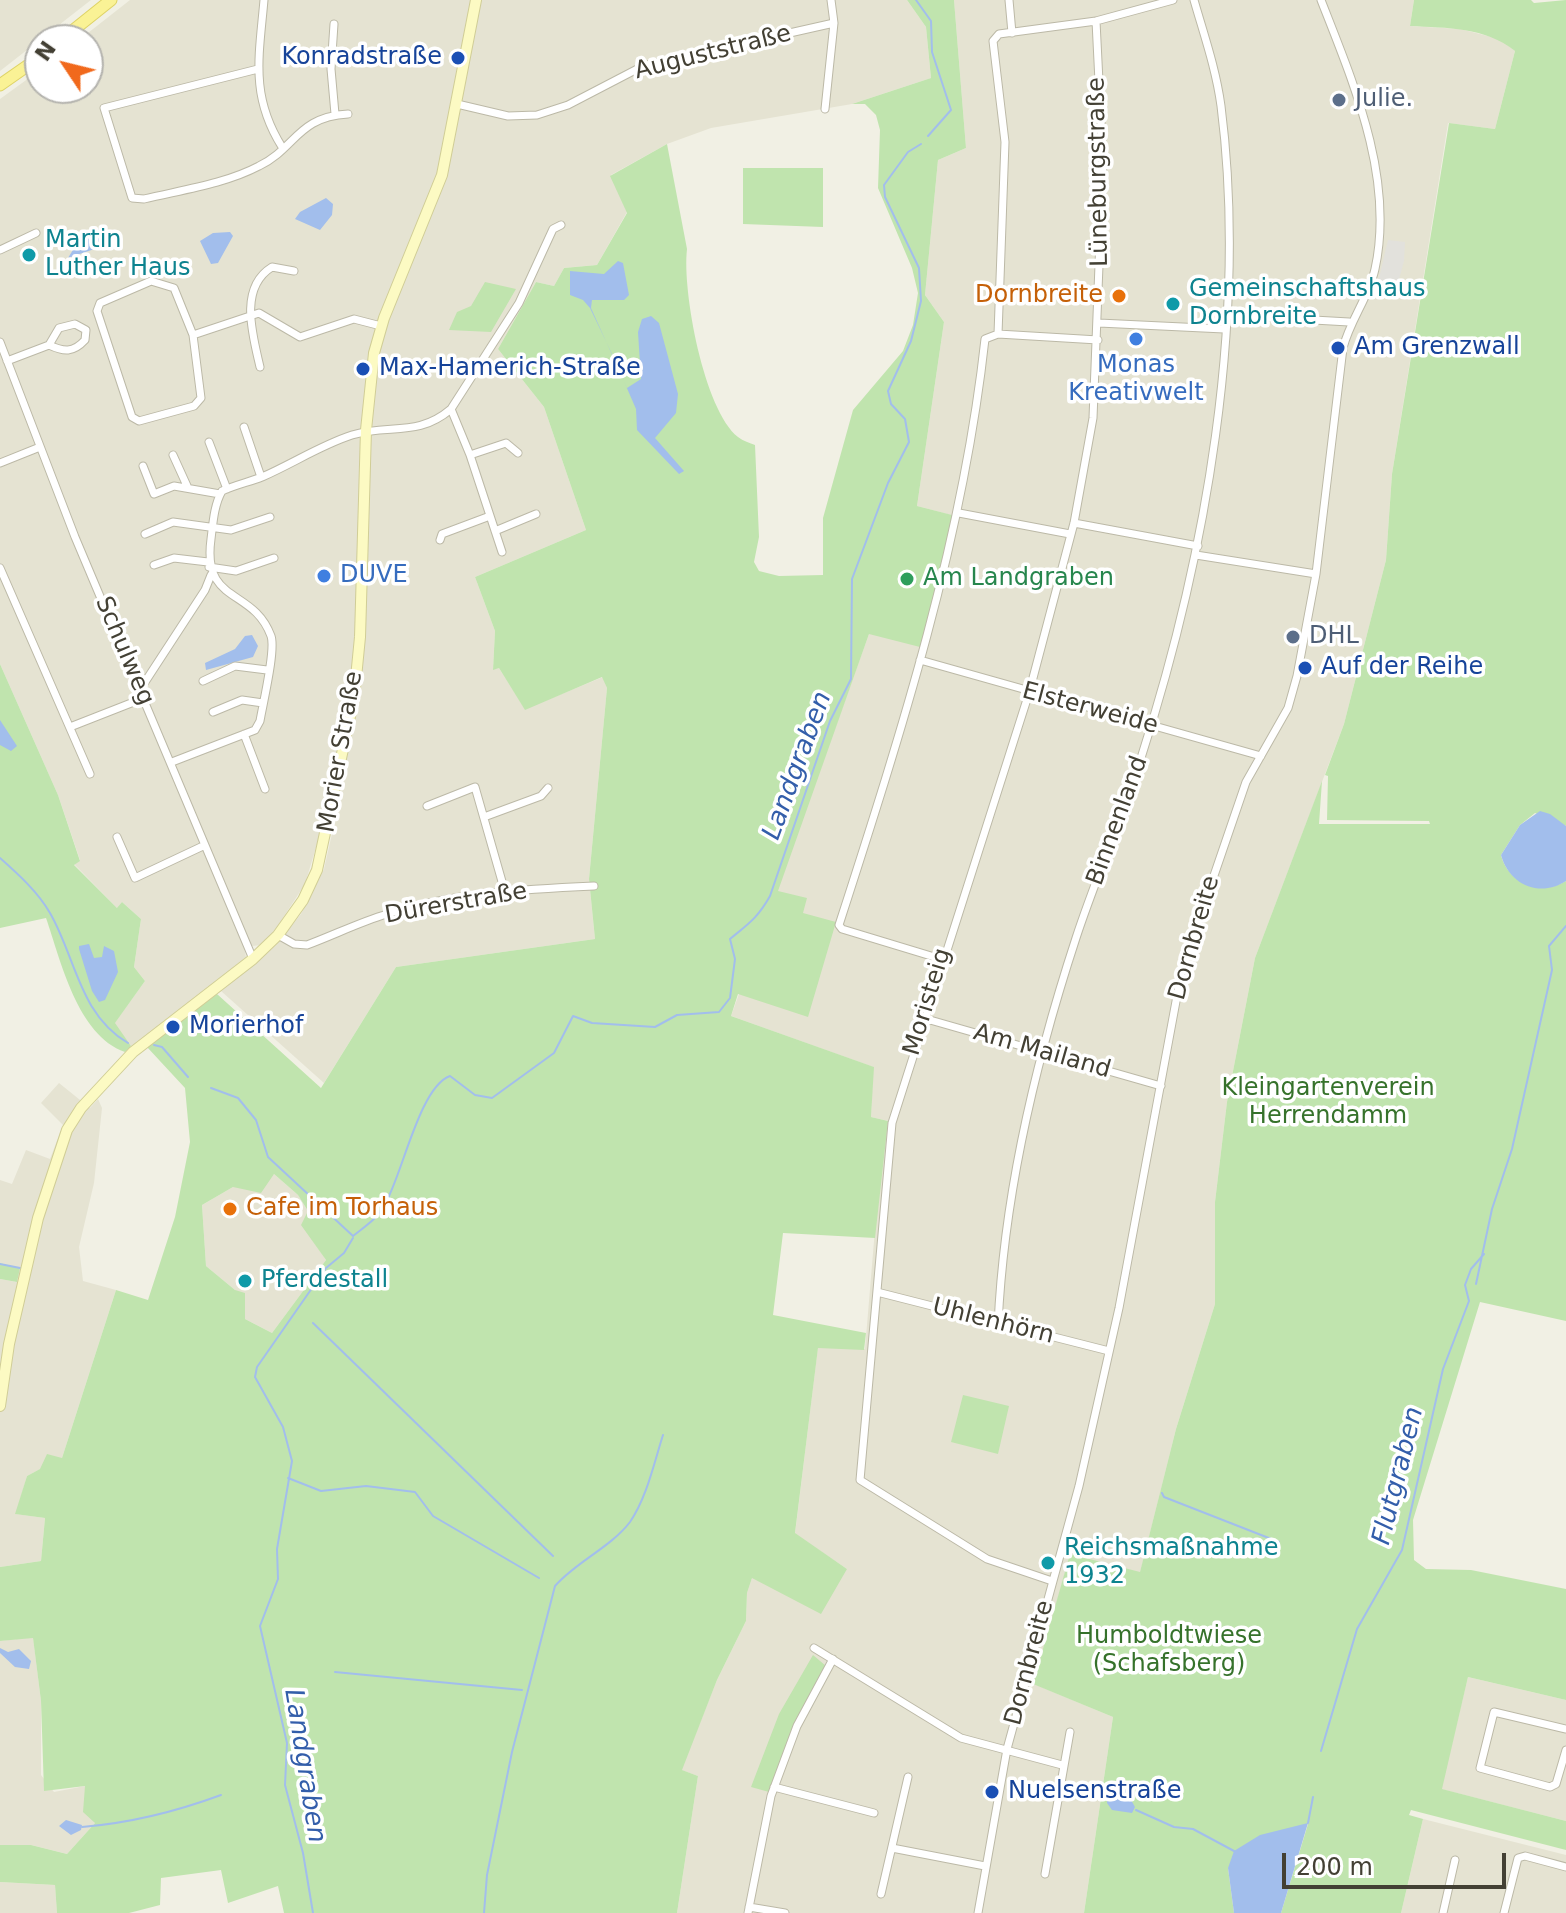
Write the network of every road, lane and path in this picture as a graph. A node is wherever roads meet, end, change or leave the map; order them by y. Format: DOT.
graph roads {
  1 [pos="111,0"];
  2 [pos="264,0"];
  3 [pos="476,0"];
  4 [pos="831,0"];
  5 [pos="1009,0"];
  6 [pos="1173,0"];
  7 [pos="1194,0"];
  8 [pos="1321,0"];
  9 [pos="1096,21"];
  10 [pos="834,23"];
  11 [pos="81,24"];
  12 [pos="334,24"];
  13 [pos="1012,33"];
  14 [pos="24,68"];
  15 [pos="258,69"];
  16 [pos="0,85"];
  17 [pos="457,104"];
  18 [pos="825,109"];
  19 [pos="335,114"];
  20 [pos="348,114"];
  21 [pos="282,147"];
  22 [pos="561,225"];
  23 [pos="36,233"];
  24 [pos="0,250"];
  25 [pos="294,271"];
  26 [pos="251,315"];
  27 [pos="1225,315"];
  28 [pos="1349,322"];
  29 [pos="1099,323"];
  30 [pos="99,325"];
  31 [pos="381,326"];
  32 [pos="1224,329"];
  33 [pos="86,330"];
  34 [pos="998,334"];
  35 [pos="193,335"];
  36 [pos="1098,340"];
  37 [pos="0,342"];
  38 [pos="49,345"];
  39 [pos="7,361"];
  40 [pos="260,367"];
  41 [pos="451,409"];
  42 [pos="244,427"];
  43 [pos="366,430"];
  44 [pos="209,442"];
  45 [pos="40,447"];
  46 [pos="518,453"];
  47 [pos="173,455"];
  48 [pos="470,455"];
  49 [pos="0,463"];
  50 [pos="143,466"];
  51 [pos="261,477"];
  52 [pos="188,488"];
  53 [pos="223,491"];
  54 [pos="959,513"];
  55 [pos="536,514"];
  56 [pos="490,516"];
  57 [pos="270,517"];
  58 [pos="1074,523"];
  59 [pos="212,527"];
  60 [pos="495,531"];
  61 [pos="145,534"];
  62 [pos="1070,534"];
  63 [pos="440,540"];
  64 [pos="1197,550"];
  65 [pos="502,552"];
  66 [pos="274,558"];
  67 [pos="154,565"];
  68 [pos="0,568"];
  69 [pos="209,568"];
  70 [pos="1316,574"];
  71 [pos="920,660"];
  72 [pos="267,670"];
  73 [pos="203,681"];
  74 [pos="145,682"];
  75 [pos="1029,693"];
  76 [pos="144,698"];
  77 [pos="263,703"];
  78 [pos="213,712"];
  79 [pos="1151,726"];
  80 [pos="70,727"];
  81 [pos="244,734"];
  82 [pos="1261,756"];
  83 [pos="172,762"];
  84 [pos="90,774"];
  85 [pos="548,788"];
  86 [pos="265,789"];
  87 [pos="427,806"];
  88 [pos="484,817"];
  89 [pos="117,837"];
  90 [pos="203,846"];
  91 [pos="594,886"];
  92 [pos="505,892"];
  93 [pos="278,935"];
  94 [pos="253,959"];
  95 [pos="941,959"];
  96 [pos="923,1018"];
  97 [pos="1044,1051"];
  98 [pos="1161,1086"];
  99 [pos="877,1292"];
  100 [pos="998,1325"];
  101 [pos="1109,1351"];
  102 [pos="0,1406"];
  103 [pos="1052,1581"];
  104 [pos="814,1648"];
  105 [pos="833,1659"];
  106 [pos="1566,1729"];
  107 [pos="1070,1732"];
  108 [pos="1007,1749"];
  109 [pos="1566,1750"];
  110 [pos="1062,1765"];
  111 [pos="908,1777"];
  112 [pos="774,1787"];
  113 [pos="874,1813"];
  114 [pos="892,1848"];
  115 [pos="1455,1860"];
  116 [pos="985,1866"];
  117 [pos="1566,1867"];
  118 [pos="1045,1874"];
  119 [pos="881,1894"];
  120 [pos="748,1910"];
  121 [pos="785,1913"];
  122 [pos="978,1913"];
  123 [pos="1443,1913"];
  124 [pos="1504,1913"];
  1 -- 11 [label="main road"];
  2 -- 15 [label="street"];
  3 -- 17 [label="main road, Morier Straße"];
  4 -- 10 [label="street"];
  5 -- 13 [label="street"];
  6 -- 9 [label="street"];
  7 -- 27 [label="street, Binnenland"];
  8 -- 28 [label="street, Dornbreite"];
  9 -- 13 [label="street"];
  9 -- 29 [label="street, Lüneburgstraße"];
  10 -- 17 [label="street, Auguststraße"];
  10 -- 18 [label="street"];
  12 -- 19 [label="street"];
  13 -- 34 [label="street"];
  14 -- 16 [label="main road"];
  15 -- 21 [label="street"];
  15 -- 21 [label="street"];
  17 -- 31 [label="main road, Morier Straße"];
  19 -- 20 [label="street"];
  19 -- 21 [label="street"];
  22 -- 41 [label="street"];
  23 -- 24 [label="street"];
  25 -- 26 [label="street"];
  26 -- 31 [label="street"];
  26 -- 35 [label="street"];
  26 -- 40 [label="street"];
  27 -- 28 [label="street"];
  27 -- 32 [label="street, Binnenland"];
  28 -- 70 [label="street, Dornbreite"];
  29 -- 32 [label="street"];
  29 -- 36 [label="street, Moristeig"];
  30 -- 33 [label="street"];
  30 -- 35 [label="street"];
  30 -- 35 [label="street"];
  31 -- 43 [label="main road, Morier Straße"];
  32 -- 64 [label="street, Binnenland"];
  33 -- 38 [label="street"];
  33 -- 38 [label="street"];
  34 -- 36 [label="street"];
  34 -- 54 [label="street"];
  36 -- 58 [label="street, Moristeig"];
  37 -- 39 [label="street, Schulweg"];
  38 -- 39 [label="street"];
  39 -- 45 [label="street, Schulweg"];
  41 -- 43 [label="street"];
  41 -- 48 [label="street"];
  42 -- 51 [label="street"];
  43 -- 51 [label="street"];
  43 -- 93 [label="main road, Morier Straße"];
  44 -- 53 [label="street"];
  45 -- 49 [label="street"];
  45 -- 76 [label="street, Schulweg"];
  46 -- 48 [label="street"];
  47 -- 52 [label="street"];
  48 -- 56 [label="street"];
  50 -- 52 [label="street"];
  51 -- 53 [label="street"];
  52 -- 53 [label="street"];
  53 -- 59 [label="street"];
  54 -- 62 [label="street"];
  54 -- 71 [label="street"];
  55 -- 60 [label="street"];
  56 -- 60 [label="street"];
  56 -- 63 [label="street"];
  57 -- 59 [label="street"];
  58 -- 62 [label="street, Moristeig"];
  58 -- 64 [label="street"];
  59 -- 61 [label="street"];
  59 -- 69 [label="street"];
  60 -- 65 [label="street"];
  62 -- 75 [label="street, Moristeig"];
  64 -- 70 [label="street"];
  64 -- 79 [label="street, Binnenland"];
  66 -- 69 [label="street"];
  67 -- 69 [label="street"];
  68 -- 80 [label="street"];
  69 -- 72 [label="street"];
  69 -- 74 [label="street"];
  70 -- 82 [label="street, Dornbreite"];
  71 -- 75 [label="street, Elsterweide"];
  71 -- 95 [label="street"];
  72 -- 73 [label="street"];
  72 -- 77 [label="street"];
  75 -- 79 [label="street, Elsterweide"];
  75 -- 95 [label="street, Moristeig"];
  76 -- 80 [label="street"];
  76 -- 83 [label="street, Schulweg"];
  77 -- 78 [label="street"];
  77 -- 81 [label="street"];
  79 -- 82 [label="street, Elsterweide"];
  79 -- 97 [label="street, Binnenland"];
  80 -- 84 [label="street"];
  81 -- 83 [label="street"];
  81 -- 86 [label="street"];
  82 -- 98 [label="street, Dornbreite"];
  83 -- 90 [label="street, Schulweg"];
  85 -- 88 [label="street"];
  87 -- 88 [label="street"];
  88 -- 92 [label="street"];
  89 -- 90 [label="street"];
  90 -- 94 [label="street, Schulweg"];
  91 -- 92 [label="street, Dürerstraße"];
  92 -- 93 [label="street, Dürerstraße"];
  93 -- 94 [label="main road, Morier Straße"];
  94 -- 102 [label="main road, Morier Straße"];
  95 -- 96 [label="street, Moristeig"];
  96 -- 97 [label="street, Am Mailand"];
  96 -- 99 [label="street, Moristeig"];
  97 -- 98 [label="street, Am Mailand"];
  97 -- 100 [label="street, Binnenland"];
  98 -- 101 [label="street, Dornbreite"];
  99 -- 100 [label="street, Uhlenhörn"];
  99 -- 103 [label="street, Moristeig"];
  100 -- 101 [label="street, Uhlenhörn"];
  101 -- 103 [label="street, Dornbreite"];
  103 -- 108 [label="street, Dornbreite"];
  104 -- 105 [label="street"];
  105 -- 108 [label="street"];
  105 -- 112 [label="street"];
  106 -- 109 [label="street"];
  107 -- 110 [label="street"];
  108 -- 110 [label="street, Dornbreite"];
  108 -- 116 [label="street, Dornbreite"];
  110 -- 118 [label="street"];
  111 -- 114 [label="street"];
  112 -- 113 [label="street"];
  112 -- 120 [label="street"];
  114 -- 116 [label="street"];
  114 -- 119 [label="street"];
  115 -- 123 [label="street"];
  116 -- 122 [label="street, Dornbreite"];
  117 -- 124 [label="street"];
  120 -- 121 [label="street"];
}
